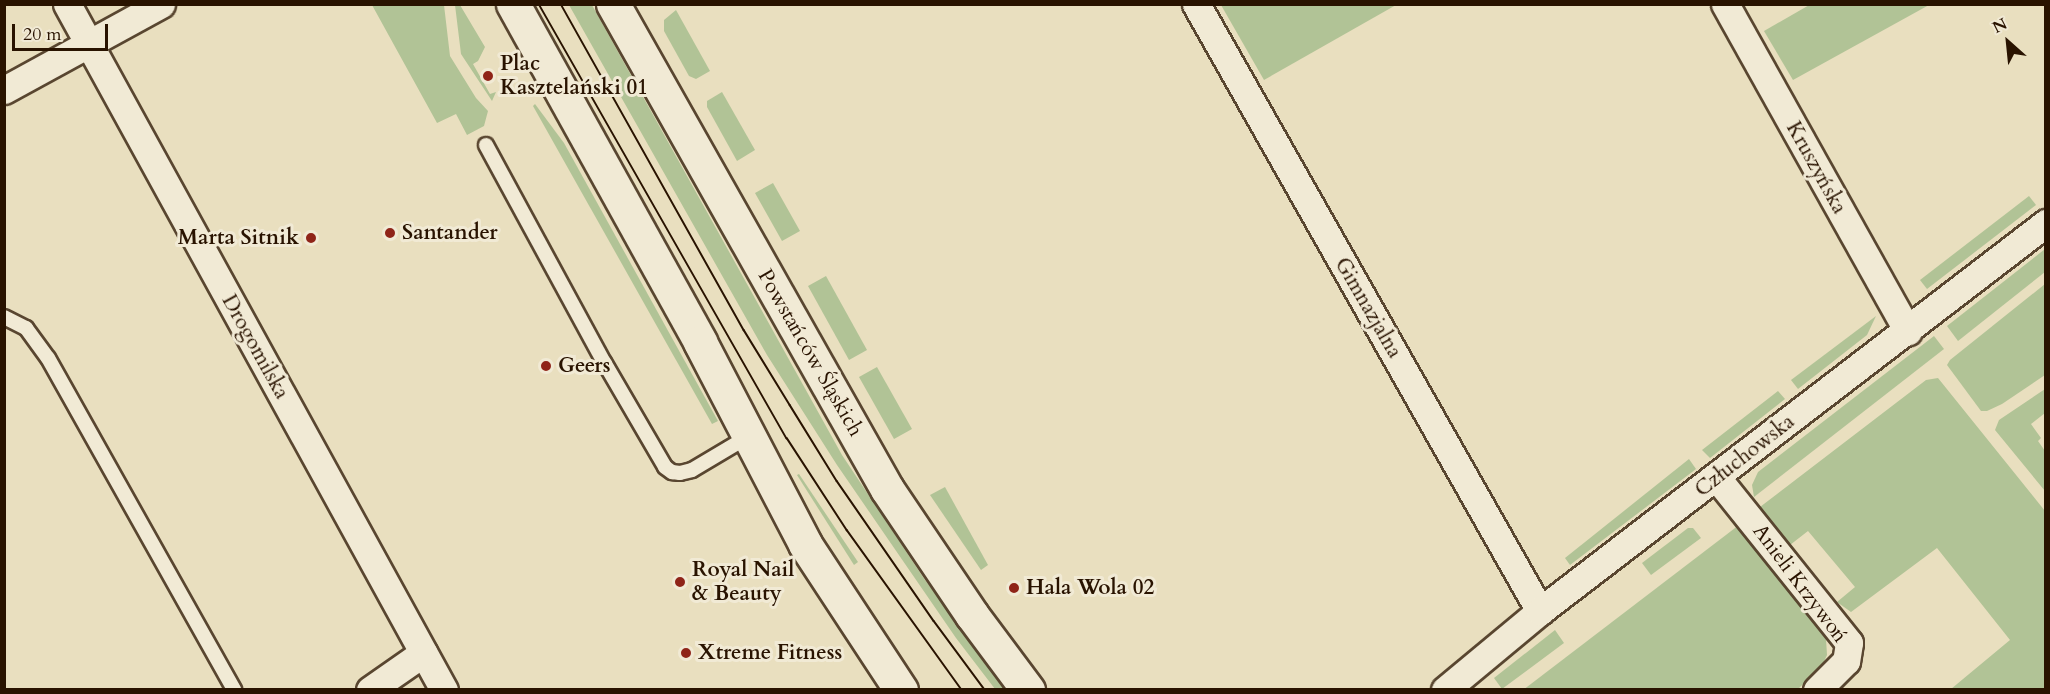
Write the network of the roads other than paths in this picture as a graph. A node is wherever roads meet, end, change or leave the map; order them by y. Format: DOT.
graph roads {
  1 [pos="67,4"];
  2 [pos="161,4"];
  3 [pos="513,4"];
  4 [pos="613,4"];
  5 [pos="1196,4"];
  6 [pos="1725,4"];
  7 [pos="89,45"];
  8 [pos="4,90"];
  9 [pos="486,145"];
  10 [pos="2046,223"];
  11 [pos="4,317"];
  12 [pos="1908,331"];
  13 [pos="748,436"];
  14 [pos="1717,477"];
  15 [pos="1540,611"];
  16 [pos="423,653"];
  17 [pos="234,690"];
  18 [pos="370,690"];
  19 [pos="444,690"];
  20 [pos="901,690"];
  21 [pos="1028,690"];
  22 [pos="1445,690"];
  23 [pos="1817,690"];
  1 -- 7 [label="street, Drogomilska"];
  2 -- 7 [label="street"];
  3 -- 13 [label="main road"];
  4 -- 21 [label="main road, Powstańców Śląskich"];
  5 -- 15 [label="street, Gimnazjalna"];
  6 -- 12 [label="street, Kruszyńska"];
  7 -- 8 [label="street"];
  7 -- 16 [label="street, Drogomilska"];
  9 -- 13 [label="lane"];
  10 -- 12 [label="street, Człuchowska"];
  11 -- 17 [label="lane"];
  12 -- 14 [label="street, Człuchowska"];
  13 -- 20 [label="main road"];
  14 -- 15 [label="street, Człuchowska"];
  14 -- 23 [label="street, Anieli Krzywoń"];
  15 -- 22 [label="street, Człuchowska"];
  16 -- 18 [label="street"];
  16 -- 19 [label="street, Drogomilska"];
}
